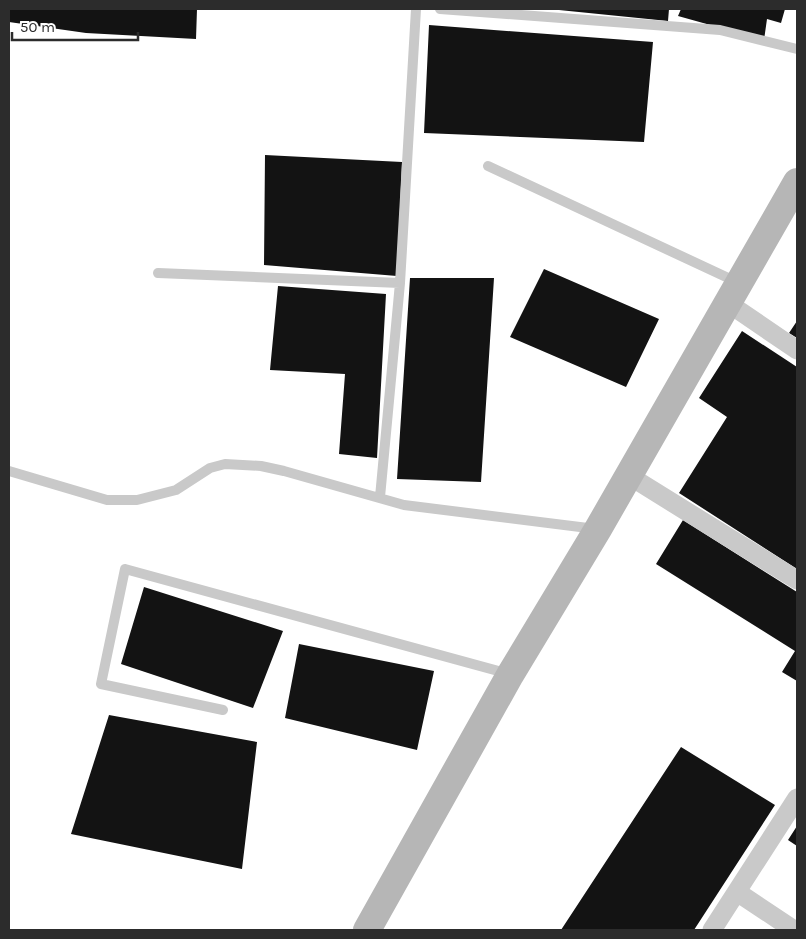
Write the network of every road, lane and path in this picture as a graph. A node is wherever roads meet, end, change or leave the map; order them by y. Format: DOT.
graph roads {
  1 [pos="416,9"];
  2 [pos="440,9"];
  3 [pos="797,49"];
  4 [pos="488,166"];
  5 [pos="796,187"];
  6 [pos="158,273"];
  7 [pos="400,283"];
  8 [pos="734,293"];
  9 [pos="797,350"];
  10 [pos="9,470"];
  11 [pos="628,475"];
  12 [pos="380,497"];
  13 [pos="598,529"];
  14 [pos="797,580"];
  15 [pos="510,674"];
  16 [pos="224,710"];
  17 [pos="797,798"];
  18 [pos="737,892"];
  19 [pos="367,930"];
  20 [pos="712,930"];
  21 [pos="794,930"];
  1 -- 7 [label="lane"];
  2 -- 3 [label="lane"];
  4 -- 8 [label="lane"];
  5 -- 8 [label="street"];
  6 -- 7 [label="lane"];
  7 -- 12 [label="lane"];
  8 -- 9 [label="street"];
  8 -- 11 [label="street"];
  10 -- 12 [label="lane"];
  11 -- 13 [label="street"];
  11 -- 14 [label="street"];
  12 -- 13 [label="lane"];
  13 -- 15 [label="street"];
  15 -- 16 [label="lane"];
  15 -- 19 [label="street"];
  17 -- 18 [label="street"];
  18 -- 20 [label="street"];
  18 -- 21 [label="street"];
}
